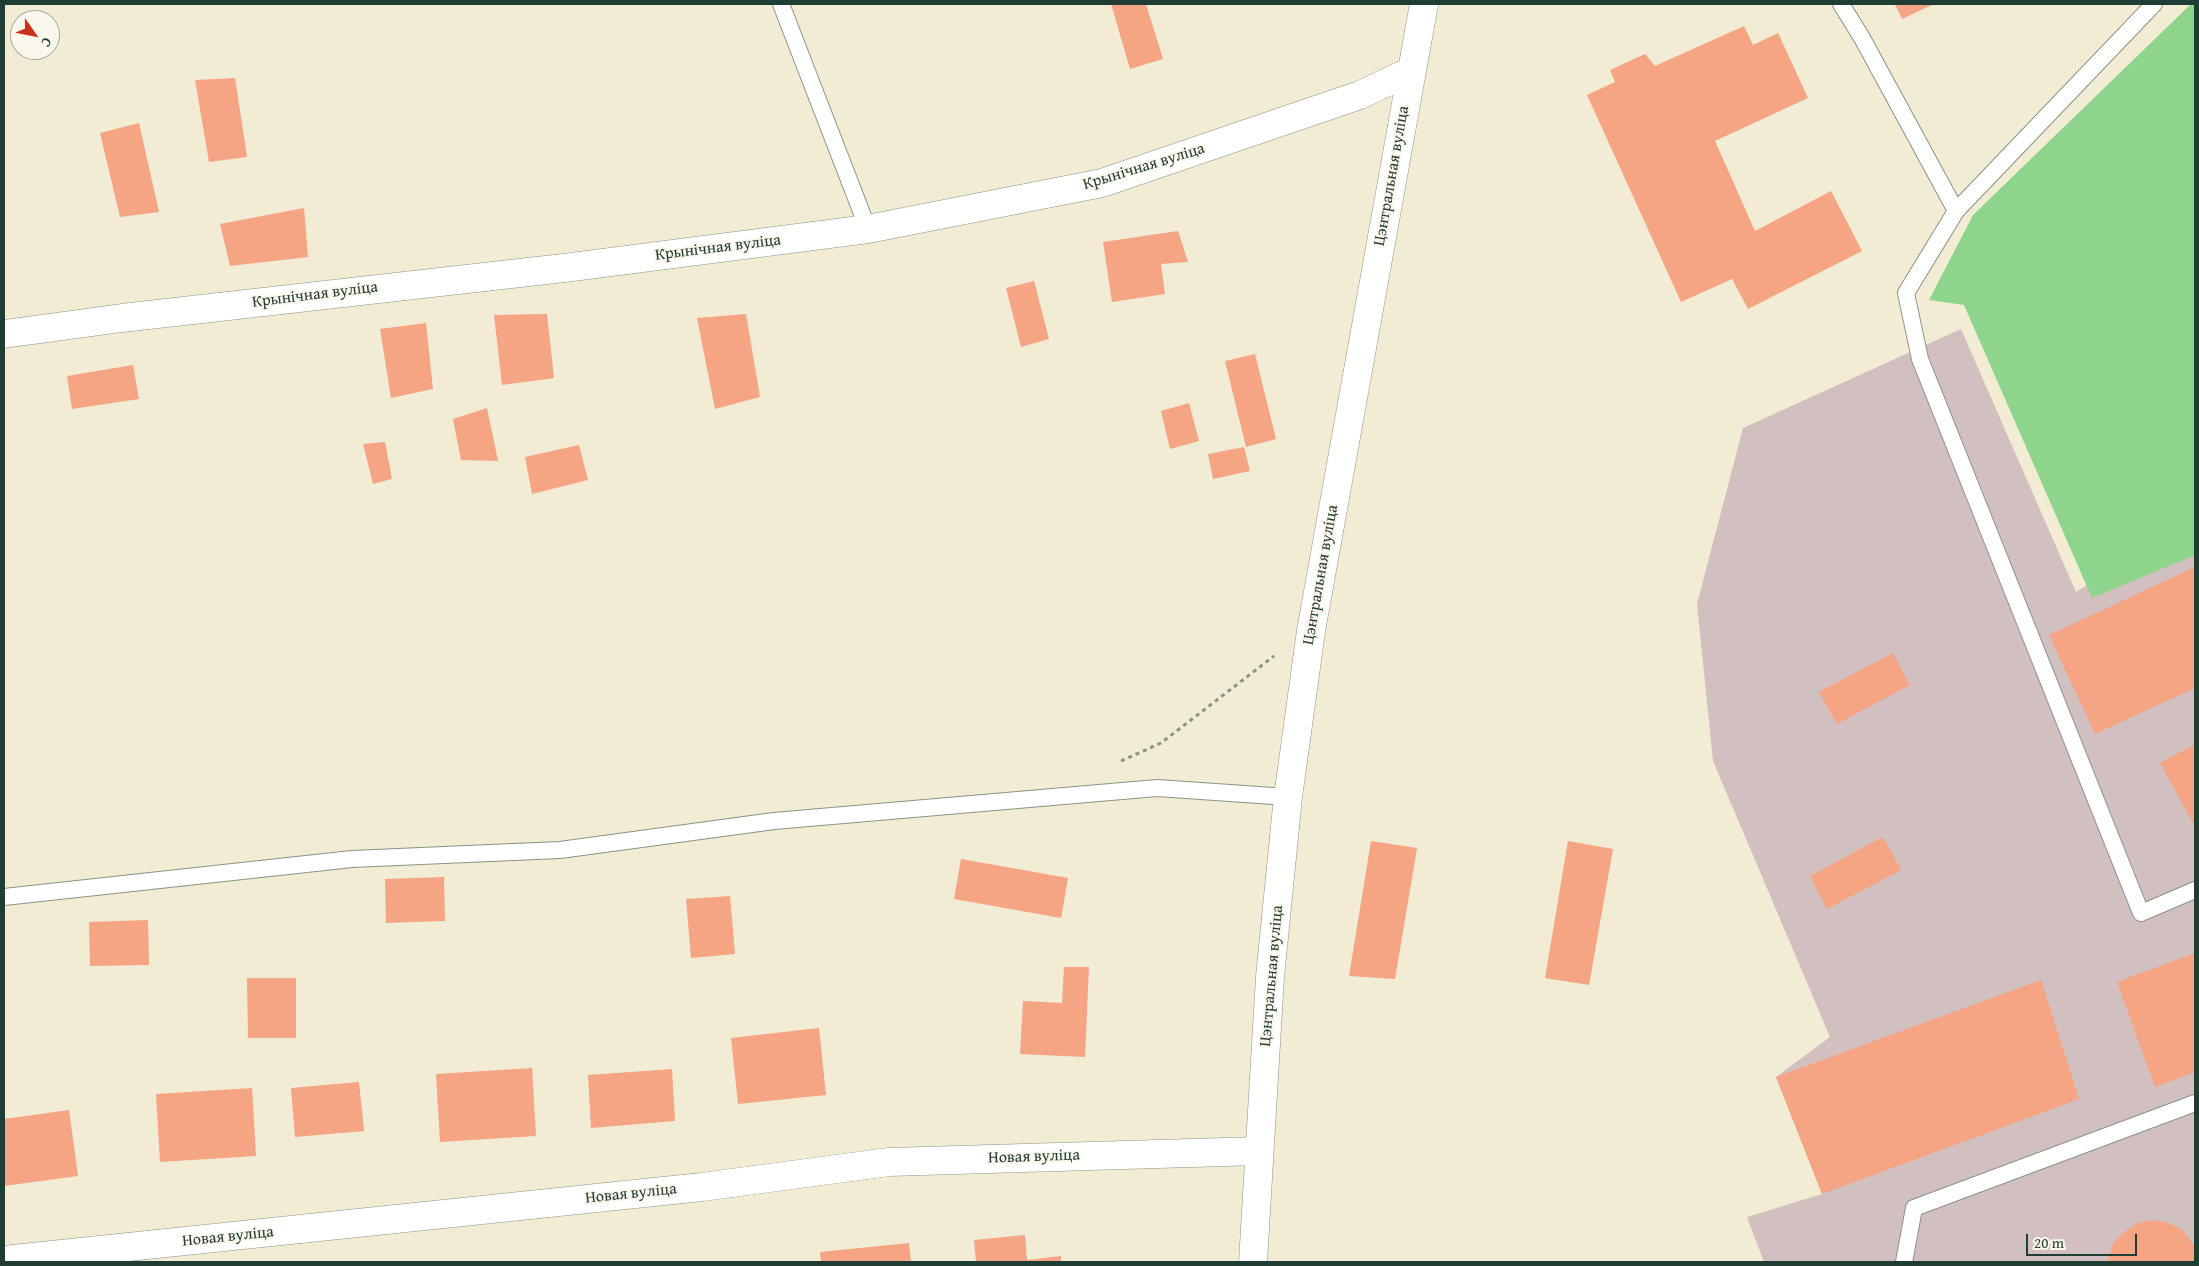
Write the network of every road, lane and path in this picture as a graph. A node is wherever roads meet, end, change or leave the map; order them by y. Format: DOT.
graph roads {
  1 [pos="781,4"];
  2 [pos="1424,4"];
  3 [pos="1841,4"];
  4 [pos="2154,4"];
  5 [pos="1411,71"];
  6 [pos="1956,212"];
  7 [pos="868,229"];
  8 [pos="4,334"];
  9 [pos="1311,630"];
  10 [pos="1117,763"];
  11 [pos="1288,797"];
  12 [pos="2195,890"];
  13 [pos="4,897"];
  14 [pos="2195,1103"];
  15 [pos="1260,1151"];
  16 [pos="4,1260"];
  17 [pos="1253,1262"];
  18 [pos="1904,1262"];
  1 -- 7 [label="lane"];
  2 -- 5 [label="street, Цэнтральная вуліца"];
  3 -- 6 [label="lane"];
  4 -- 6 [label="lane"];
  5 -- 7 [label="street, Крынічная вуліца"];
  5 -- 9 [label="street, Цэнтральная вуліца"];
  6 -- 12 [label="lane"];
  7 -- 8 [label="street, Крынічная вуліца"];
  9 -- 10 [label="path"];
  9 -- 11 [label="street, Цэнтральная вуліца"];
  11 -- 13 [label="lane"];
  11 -- 15 [label="street, Цэнтральная вуліца"];
  14 -- 18 [label="lane"];
  15 -- 16 [label="street, Новая вуліца"];
  15 -- 17 [label="street, Цэнтральная вуліца"];
}
